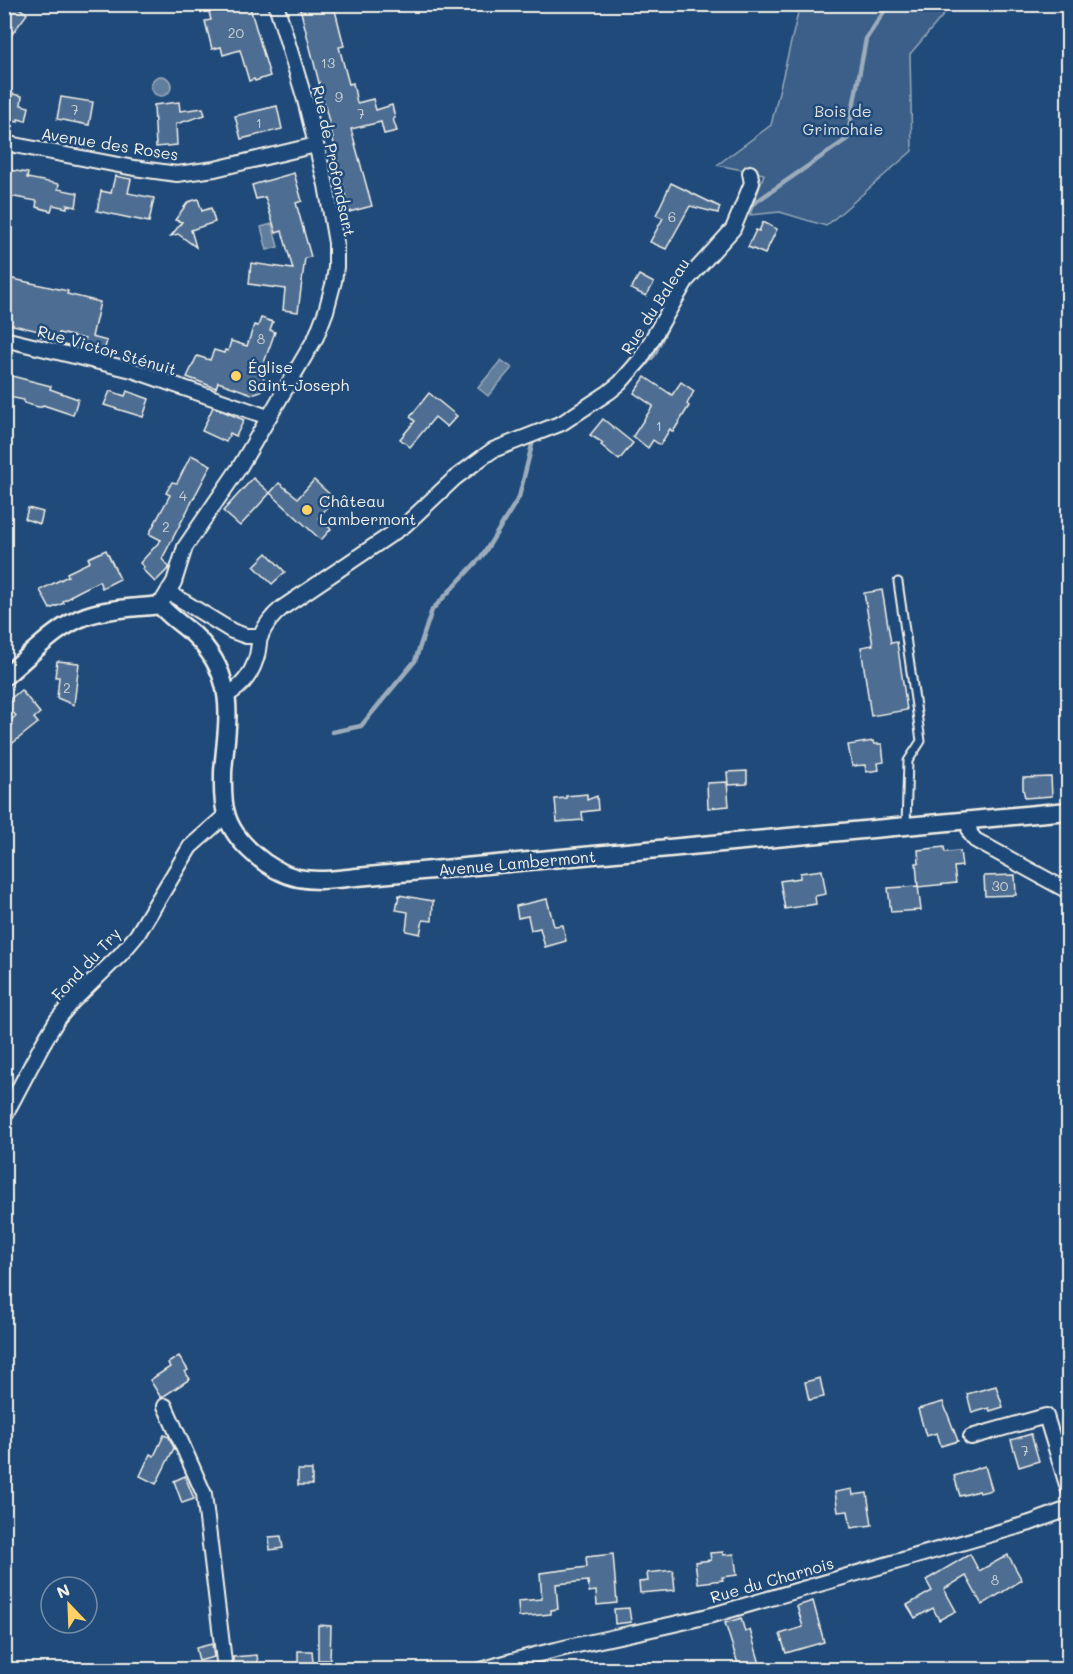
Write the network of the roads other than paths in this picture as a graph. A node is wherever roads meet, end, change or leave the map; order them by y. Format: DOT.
graph roads {
  1 [pos="276,4"];
  2 [pos="4,143"];
  3 [pos="316,145"];
  4 [pos="750,172"];
  5 [pos="4,339"];
  6 [pos="268,417"];
  7 [pos="898,582"];
  8 [pos="164,598"];
  9 [pos="261,636"];
  10 [pos="4,677"];
  11 [pos="227,695"];
  12 [pos="1068,811"];
  13 [pos="226,815"];
  14 [pos="968,820"];
  15 [pos="906,826"];
  16 [pos="1068,891"];
  17 [pos="4,1117"];
  18 [pos="165,1406"];
  19 [pos="971,1437"];
  20 [pos="1068,1488"];
  21 [pos="1068,1509"];
  22 [pos="225,1670"];
  23 [pos="480,1670"];
  1 -- 3 [label="street, Rue de Profondsart"];
  2 -- 3 [label="street, Avenue des Roses"];
  3 -- 6 [label="street, Rue de Profondsart"];
  4 -- 9 [label="street, Rue du Baleau"];
  5 -- 6 [label="street, Rue Victor Sténuit"];
  6 -- 8 [label="street, Rue de Profondsart"];
  7 -- 15 [label="lane"];
  8 -- 9 [label="street"];
  8 -- 10 [label="street"];
  8 -- 11 [label="street, Avenue Lambermont"];
  9 -- 11 [label="street, Rue du Baleau"];
  11 -- 13 [label="street, Avenue Lambermont"];
  12 -- 14 [label="street, Avenue Lambermont"];
  13 -- 15 [label="street, Avenue Lambermont"];
  13 -- 17 [label="street, Fond du Try"];
  14 -- 15 [label="street, Avenue Lambermont"];
  14 -- 16 [label="street"];
  18 -- 22 [label="street"];
  19 -- 20 [label="street"];
  21 -- 23 [label="street, Rue du Charnois"];
}
